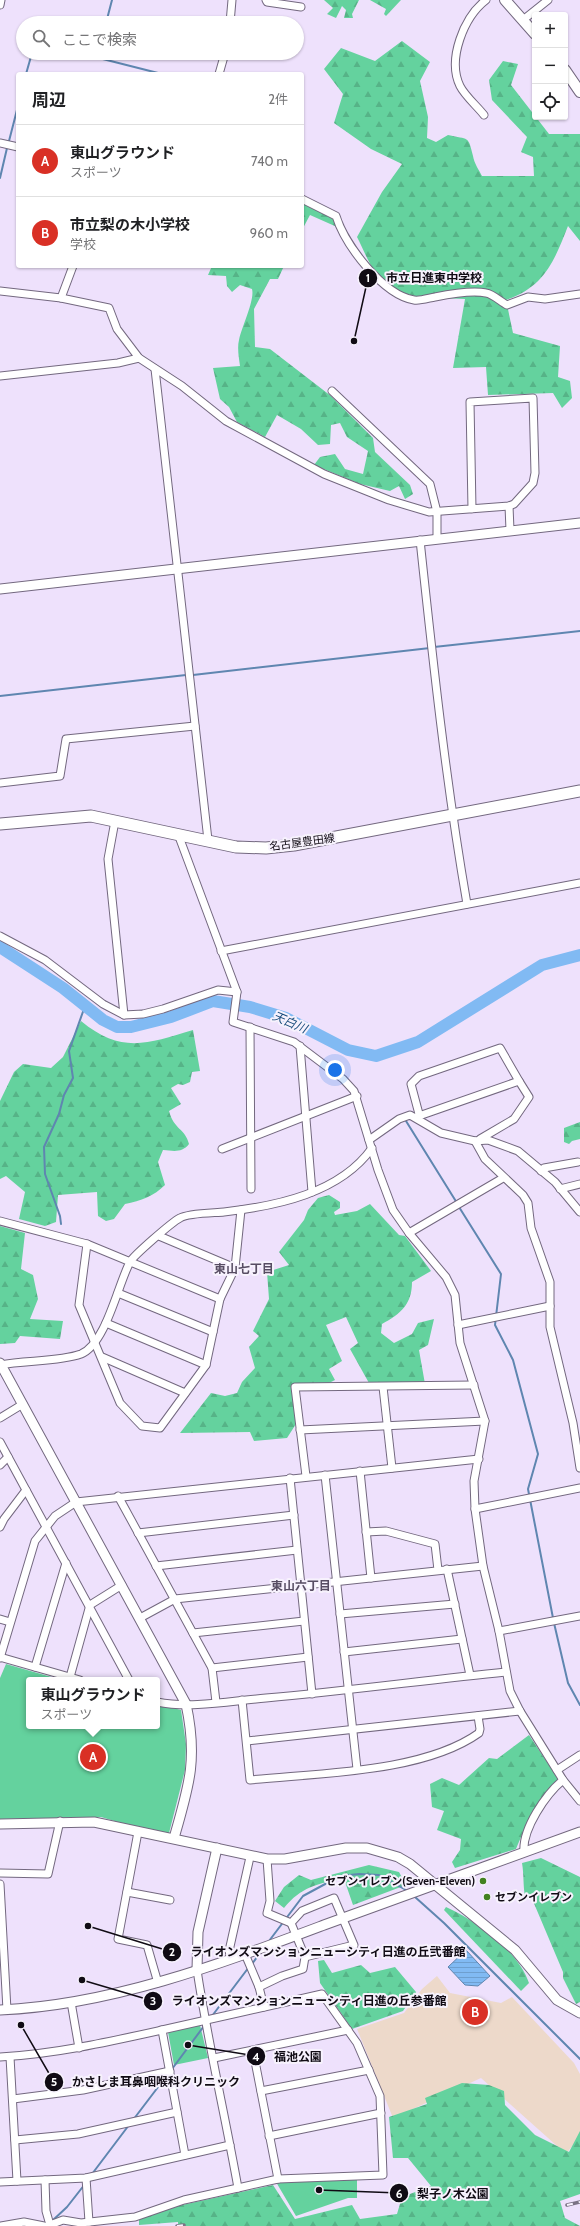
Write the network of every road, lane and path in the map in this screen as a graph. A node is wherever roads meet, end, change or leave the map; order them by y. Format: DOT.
graph roads {
  1 [pos="1,0"];
  2 [pos="232,0"];
  3 [pos="266,0"];
  4 [pos="486,0"];
  5 [pos="505,0"];
  6 [pos="548,0"];
  7 [pos="0,5"];
  8 [pos="301,8"];
  9 [pos="231,16"];
  10 [pos="523,20"];
  11 [pos="532,30"];
  12 [pos="223,60"];
  13 [pos="220,72"];
  14 [pos="568,74"];
  15 [pos="580,92"];
  16 [pos="484,115"];
  17 [pos="0,143"];
  18 [pos="16,147"];
  19 [pos="304,200"];
  20 [pos="72,268"];
  21 [pos="0,291"];
  22 [pos="580,294"];
  23 [pos="61,298"];
  24 [pos="139,358"];
  25 [pos="155,369"];
  26 [pos="0,376"];
  27 [pos="332,391"];
  28 [pos="509,506"];
  29 [pos="472,510"];
  30 [pos="437,512"];
  31 [pos="580,523"];
  32 [pos="510,530"];
  33 [pos="437,538"];
  34 [pos="420,540"];
  35 [pos="178,569"];
  36 [pos="0,589"];
  37 [pos="195,726"];
  38 [pos="0,783"];
  39 [pos="580,791"];
  40 [pos="452,815"];
  41 [pos="115,821"];
  42 [pos="0,824"];
  43 [pos="178,834"];
  44 [pos="208,840"];
  45 [pos="580,883"];
  46 [pos="467,904"];
  47 [pos="0,936"];
  48 [pos="221,951"];
  49 [pos="237,992"];
  50 [pos="124,1015"];
  51 [pos="250,1027"];
  52 [pos="300,1046"];
  53 [pos="519,1081"];
  54 [pos="357,1096"];
  55 [pos="417,1115"];
  56 [pos="305,1116"];
  57 [pos="250,1138"];
  58 [pos="369,1140"];
  59 [pos="477,1140"];
  60 [pos="372,1148"];
  61 [pos="222,1149"];
  62 [pos="578,1162"];
  63 [pos="541,1171"];
  64 [pos="503,1178"];
  65 [pos="580,1184"];
  66 [pos="252,1189"];
  67 [pos="560,1189"];
  68 [pos="312,1192"];
  69 [pos="241,1210"];
  70 [pos="580,1212"];
  71 [pos="0,1221"];
  72 [pos="410,1233"];
  73 [pos="159,1236"];
  74 [pos="87,1244"];
  75 [pos="130,1261"];
  76 [pos="235,1268"];
  77 [pos="118,1293"];
  78 [pos="220,1299"];
  79 [pos="550,1306"];
  80 [pos="106,1323"];
  81 [pos="458,1325"];
  82 [pos="213,1332"];
  83 [pos="94,1343"];
  84 [pos="102,1356"];
  85 [pos="0,1364"];
  86 [pos="206,1365"];
  87 [pos="474,1385"];
  88 [pos="383,1387"];
  89 [pos="185,1392"];
  90 [pos="23,1404"];
  91 [pos="0,1418"];
  92 [pos="486,1421"];
  93 [pos="388,1426"];
  94 [pos="300,1430"];
  95 [pos="0,1442"];
  96 [pos="8,1457"];
  97 [pos="479,1459"];
  98 [pos="0,1465"];
  99 [pos="392,1468"];
  100 [pos="580,1468"];
  101 [pos="360,1471"];
  102 [pos="325,1475"];
  103 [pos="306,1476"];
  104 [pos="290,1478"];
  105 [pos="580,1488"];
  106 [pos="26,1490"];
  107 [pos="118,1496"];
  108 [pos="76,1502"];
  109 [pos="475,1509"];
  110 [pos="294,1515"];
  111 [pos="46,1525"];
  112 [pos="0,1527"];
  113 [pos="138,1532"];
  114 [pos="366,1532"];
  115 [pos="297,1550"];
  116 [pos="66,1563"];
  117 [pos="156,1566"];
  118 [pos="483,1566"];
  119 [pos="447,1569"];
  120 [pos="438,1570"];
  121 [pos="371,1578"];
  122 [pos="337,1581"];
  123 [pos="122,1585"];
  124 [pos="301,1585"];
  125 [pos="175,1599"];
  126 [pos="455,1604"];
  127 [pos="90,1605"];
  128 [pos="340,1614"];
  129 [pos="580,1616"];
  130 [pos="140,1618"];
  131 [pos="0,1619"];
  132 [pos="304,1621"];
  133 [pos="10,1622"];
  134 [pos="499,1631"];
  135 [pos="193,1633"];
  136 [pos="462,1640"];
  137 [pos="344,1652"];
  138 [pos="308,1657"];
  139 [pos="0,1658"];
  140 [pos="35,1668"];
  141 [pos="212,1668"];
  142 [pos="506,1672"];
  143 [pos="470,1676"];
  144 [pos="70,1677"];
  145 [pos="128,1677"];
  146 [pos="349,1690"];
  147 [pos="312,1694"];
  148 [pos="242,1700"];
  149 [pos="160,1702"];
  150 [pos="216,1702"];
  151 [pos="186,1704"];
  152 [pos="520,1711"];
  153 [pos="478,1716"];
  154 [pos="353,1730"];
  155 [pos="247,1741"];
  156 [pos="580,1755"];
  157 [pos="357,1769"];
  158 [pos="557,1770"];
  159 [pos="563,1780"];
  160 [pos="580,1801"];
  161 [pos="60,1821"];
  162 [pos="0,1824"];
  163 [pos="138,1832"];
  164 [pos="580,1832"];
  165 [pos="174,1838"];
  166 [pos="217,1848"];
  167 [pos="524,1852"];
  168 [pos="250,1857"];
  169 [pos="267,1859"];
  170 [pos="0,1873"];
  171 [pos="0,1884"];
  172 [pos="435,1885"];
  173 [pos="127,1892"];
  174 [pos="170,1900"];
  175 [pos="343,1918"];
  176 [pos="291,1923"];
  177 [pos="296,1936"];
  178 [pos="245,1954"];
  179 [pos="305,1958"];
  180 [pos="231,1959"];
  181 [pos="198,1970"];
  182 [pos="158,1983"];
  183 [pos="259,1987"];
  184 [pos="72,2002"];
  185 [pos="264,2007"];
  186 [pos="4,2010"];
  187 [pos="580,2013"];
  188 [pos="207,2020"];
  189 [pos="162,2030"];
  190 [pos="348,2030"];
  191 [pos="80,2048"];
  192 [pos="253,2051"];
  193 [pos="0,2057"];
  194 [pos="10,2057"];
  195 [pos="214,2058"];
  196 [pos="369,2070"];
  197 [pos="170,2071"];
  198 [pos="262,2091"];
  199 [pos="13,2099"];
  200 [pos="178,2112"];
  201 [pos="381,2112"];
  202 [pos="269,2136"];
  203 [pos="15,2140"];
  204 [pos="230,2145"];
  205 [pos="185,2155"];
  206 [pos="86,2178"];
  207 [pos="278,2179"];
  208 [pos="45,2180"];
  209 [pos="17,2181"];
  210 [pos="0,2182"];
  211 [pos="238,2188"];
  212 [pos="89,2222"];
  213 [pos="1,2226"];
  214 [pos="47,2226"];
  1 -- 7 [label="street"];
  2 -- 9 [label="street"];
  3 -- 8 [label="street"];
  4 -- 16 [label="street"];
  5 -- 10 [label="main road"];
  6 -- 10 [label="street"];
  10 -- 11 [label="main road"];
  12 -- 13 [label="street"];
  14 -- 15 [label="main road"];
  17 -- 18 [label="street"];
  19 -- 22 [label="street"];
  20 -- 23 [label="street"];
  21 -- 23 [label="street"];
  23 -- 24 [label="street"];
  24 -- 25 [label="street"];
  24 -- 26 [label="street"];
  25 -- 30 [label="street"];
  25 -- 35 [label="street"];
  27 -- 30 [label="street"];
  28 -- 29 [label="street"];
  28 -- 29 [label="street"];
  28 -- 32 [label="street"];
  29 -- 30 [label="street"];
  30 -- 33 [label="street"];
  31 -- 32 [label="street"];
  32 -- 33 [label="street"];
  33 -- 34 [label="street"];
  34 -- 35 [label="street"];
  34 -- 40 [label="street"];
  35 -- 36 [label="street"];
  35 -- 37 [label="street"];
  37 -- 38 [label="street"];
  37 -- 44 [label="street"];
  39 -- 40 [label="main road, 名古屋豊田線"];
  40 -- 44 [label="main road, 名古屋豊田線"];
  40 -- 46 [label="street"];
  41 -- 42 [label="main road, 名古屋豊田線"];
  41 -- 43 [label="main road, 名古屋豊田線"];
  41 -- 50 [label="street"];
  43 -- 44 [label="main road, 名古屋豊田線"];
  43 -- 48 [label="street"];
  45 -- 46 [label="street"];
  46 -- 48 [label="street"];
  47 -- 50 [label="street"];
  48 -- 49 [label="street"];
  49 -- 50 [label="street"];
  49 -- 51 [label="street"];
  51 -- 52 [label="street"];
  51 -- 57 [label="street"];
  52 -- 54 [label="street"];
  52 -- 56 [label="street"];
  53 -- 55 [label="street"];
  53 -- 55 [label="street"];
  53 -- 59 [label="street"];
  54 -- 56 [label="street"];
  54 -- 58 [label="street"];
  55 -- 58 [label="street"];
  55 -- 59 [label="street"];
  56 -- 57 [label="street"];
  56 -- 68 [label="street"];
  57 -- 61 [label="street"];
  57 -- 66 [label="street"];
  58 -- 60 [label="street"];
  59 -- 63 [label="street"];
  59 -- 64 [label="street"];
  60 -- 68 [label="street"];
  60 -- 72 [label="street"];
  62 -- 63 [label="street"];
  63 -- 67 [label="street"];
  64 -- 72 [label="street"];
  64 -- 79 [label="street"];
  65 -- 67 [label="street"];
  67 -- 70 [label="street"];
  68 -- 69 [label="street"];
  69 -- 73 [label="street"];
  69 -- 76 [label="street"];
  71 -- 74 [label="street"];
  72 -- 81 [label="street"];
  73 -- 75 [label="street"];
  73 -- 76 [label="street"];
  74 -- 75 [label="street"];
  74 -- 83 [label="street"];
  75 -- 77 [label="street"];
  75 -- 78 [label="street"];
  76 -- 78 [label="street"];
  77 -- 80 [label="street"];
  77 -- 82 [label="street"];
  78 -- 82 [label="street"];
  79 -- 81 [label="street"];
  79 -- 100 [label="street"];
  80 -- 83 [label="street"];
  80 -- 86 [label="street"];
  81 -- 87 [label="street"];
  82 -- 86 [label="street"];
  83 -- 84 [label="street"];
  83 -- 85 [label="street"];
  84 -- 89 [label="street"];
  84 -- 89 [label="street"];
  85 -- 90 [label="street"];
  86 -- 89 [label="street"];
  87 -- 88 [label="street"];
  87 -- 92 [label="street"];
  88 -- 93 [label="street"];
  88 -- 94 [label="street"];
  90 -- 91 [label="street"];
  90 -- 108 [label="street"];
  92 -- 93 [label="street"];
  92 -- 97 [label="street"];
  93 -- 94 [label="street"];
  93 -- 99 [label="street"];
  94 -- 103 [label="street"];
  95 -- 96 [label="street"];
  96 -- 98 [label="street"];
  96 -- 106 [label="street"];
  97 -- 99 [label="street"];
  97 -- 109 [label="street"];
  99 -- 101 [label="street"];
  101 -- 102 [label="street"];
  101 -- 114 [label="street"];
  102 -- 103 [label="street"];
  102 -- 122 [label="street"];
  103 -- 104 [label="street"];
  104 -- 107 [label="street"];
  104 -- 110 [label="street"];
  105 -- 109 [label="street"];
  106 -- 111 [label="street"];
  106 -- 112 [label="street"];
  107 -- 108 [label="street"];
  107 -- 113 [label="street"];
  108 -- 111 [label="street"];
  108 -- 123 [label="street"];
  109 -- 118 [label="street"];
  110 -- 113 [label="street"];
  110 -- 115 [label="street"];
  111 -- 116 [label="street"];
  111 -- 133 [label="street"];
  113 -- 117 [label="street"];
  114 -- 120 [label="street"];
  114 -- 121 [label="street"];
  115 -- 117 [label="street"];
  115 -- 124 [label="street"];
  116 -- 127 [label="street"];
  116 -- 140 [label="street"];
  117 -- 125 [label="street"];
  118 -- 119 [label="street"];
  118 -- 134 [label="street"];
  119 -- 120 [label="street"];
  119 -- 126 [label="street"];
  120 -- 121 [label="street"];
  121 -- 122 [label="street"];
  122 -- 124 [label="street"];
  122 -- 128 [label="street"];
  123 -- 127 [label="street"];
  123 -- 130 [label="street"];
  124 -- 125 [label="street"];
  124 -- 132 [label="street"];
  125 -- 130 [label="street"];
  125 -- 135 [label="street"];
  126 -- 128 [label="street"];
  126 -- 136 [label="street"];
  127 -- 144 [label="street"];
  127 -- 145 [label="street"];
  128 -- 137 [label="street"];
  129 -- 134 [label="street"];
  130 -- 151 [label="street"];
  131 -- 133 [label="street"];
  132 -- 135 [label="street"];
  132 -- 138 [label="street"];
  133 -- 139 [label="street"];
  134 -- 142 [label="street"];
  135 -- 141 [label="street"];
  136 -- 137 [label="street"];
  136 -- 143 [label="street"];
  137 -- 146 [label="street"];
  138 -- 141 [label="street"];
  138 -- 147 [label="street"];
  139 -- 140 [label="street"];
  140 -- 144 [label="street"];
  141 -- 150 [label="street"];
  142 -- 143 [label="street"];
  142 -- 152 [label="street"];
  143 -- 146 [label="street"];
  146 -- 147 [label="street"];
  146 -- 154 [label="street"];
  147 -- 148 [label="street"];
  148 -- 150 [label="street"];
  148 -- 155 [label="street"];
  149 -- 151 [label="street"];
  150 -- 151 [label="street"];
  151 -- 165 [label="street"];
  152 -- 153 [label="street"];
  152 -- 158 [label="street"];
  153 -- 154 [label="street"];
  153 -- 157 [label="street"];
  154 -- 155 [label="street"];
  154 -- 157 [label="street"];
  155 -- 157 [label="street"];
  156 -- 158 [label="street"];
  158 -- 159 [label="street"];
  159 -- 160 [label="street"];
  159 -- 167 [label="street"];
  161 -- 162 [label="street"];
  161 -- 163 [label="street"];
  161 -- 170 [label="street"];
  163 -- 165 [label="street"];
  163 -- 173 [label="street"];
  164 -- 167 [label="street"];
  165 -- 166 [label="street"];
  166 -- 168 [label="street"];
  166 -- 181 [label="street"];
  167 -- 172 [label="street"];
  168 -- 169 [label="street"];
  168 -- 180 [label="street"];
  169 -- 172 [label="street"];
  169 -- 176 [label="street"];
  171 -- 186 [label="street"];
  172 -- 175 [label="street"];
  172 -- 187 [label="street"];
  173 -- 174 [label="street"];
  173 -- 182 [label="street"];
  175 -- 176 [label="street"];
  175 -- 177 [label="street"];
  175 -- 179 [label="street"];
  176 -- 177 [label="street"];
  177 -- 178 [label="street"];
  177 -- 179 [label="street"];
  178 -- 180 [label="street"];
  178 -- 183 [label="street"];
  179 -- 183 [label="street"];
  180 -- 181 [label="street"];
  181 -- 182 [label="street"];
  181 -- 188 [label="street"];
  182 -- 184 [label="street"];
  183 -- 185 [label="street"];
  184 -- 186 [label="street"];
  184 -- 191 [label="street"];
  185 -- 188 [label="street"];
  185 -- 190 [label="street"];
  188 -- 189 [label="street"];
  188 -- 195 [label="street"];
  189 -- 191 [label="street"];
  189 -- 197 [label="street"];
  190 -- 192 [label="street"];
  190 -- 196 [label="street"];
  191 -- 194 [label="street"];
  192 -- 195 [label="street"];
  192 -- 198 [label="street"];
  193 -- 194 [label="street"];
  194 -- 199 [label="street"];
  195 -- 204 [label="street"];
  196 -- 198 [label="street"];
  196 -- 201 [label="street"];
  197 -- 199 [label="street"];
  197 -- 200 [label="street"];
  198 -- 202 [label="street"];
  199 -- 203 [label="street"];
  200 -- 203 [label="street"];
  200 -- 205 [label="street"];
  201 -- 202 [label="street"];
  201 -- 207 [label="street"];
  202 -- 207 [label="street"];
  203 -- 209 [label="street"];
  204 -- 205 [label="street"];
  204 -- 211 [label="street"];
  205 -- 206 [label="street"];
  206 -- 208 [label="street"];
  206 -- 212 [label="street"];
  207 -- 211 [label="street"];
  208 -- 209 [label="street"];
  208 -- 214 [label="street"];
  209 -- 210 [label="street"];
  211 -- 212 [label="street"];
  212 -- 214 [label="street"];
  213 -- 214 [label="street"];
}
